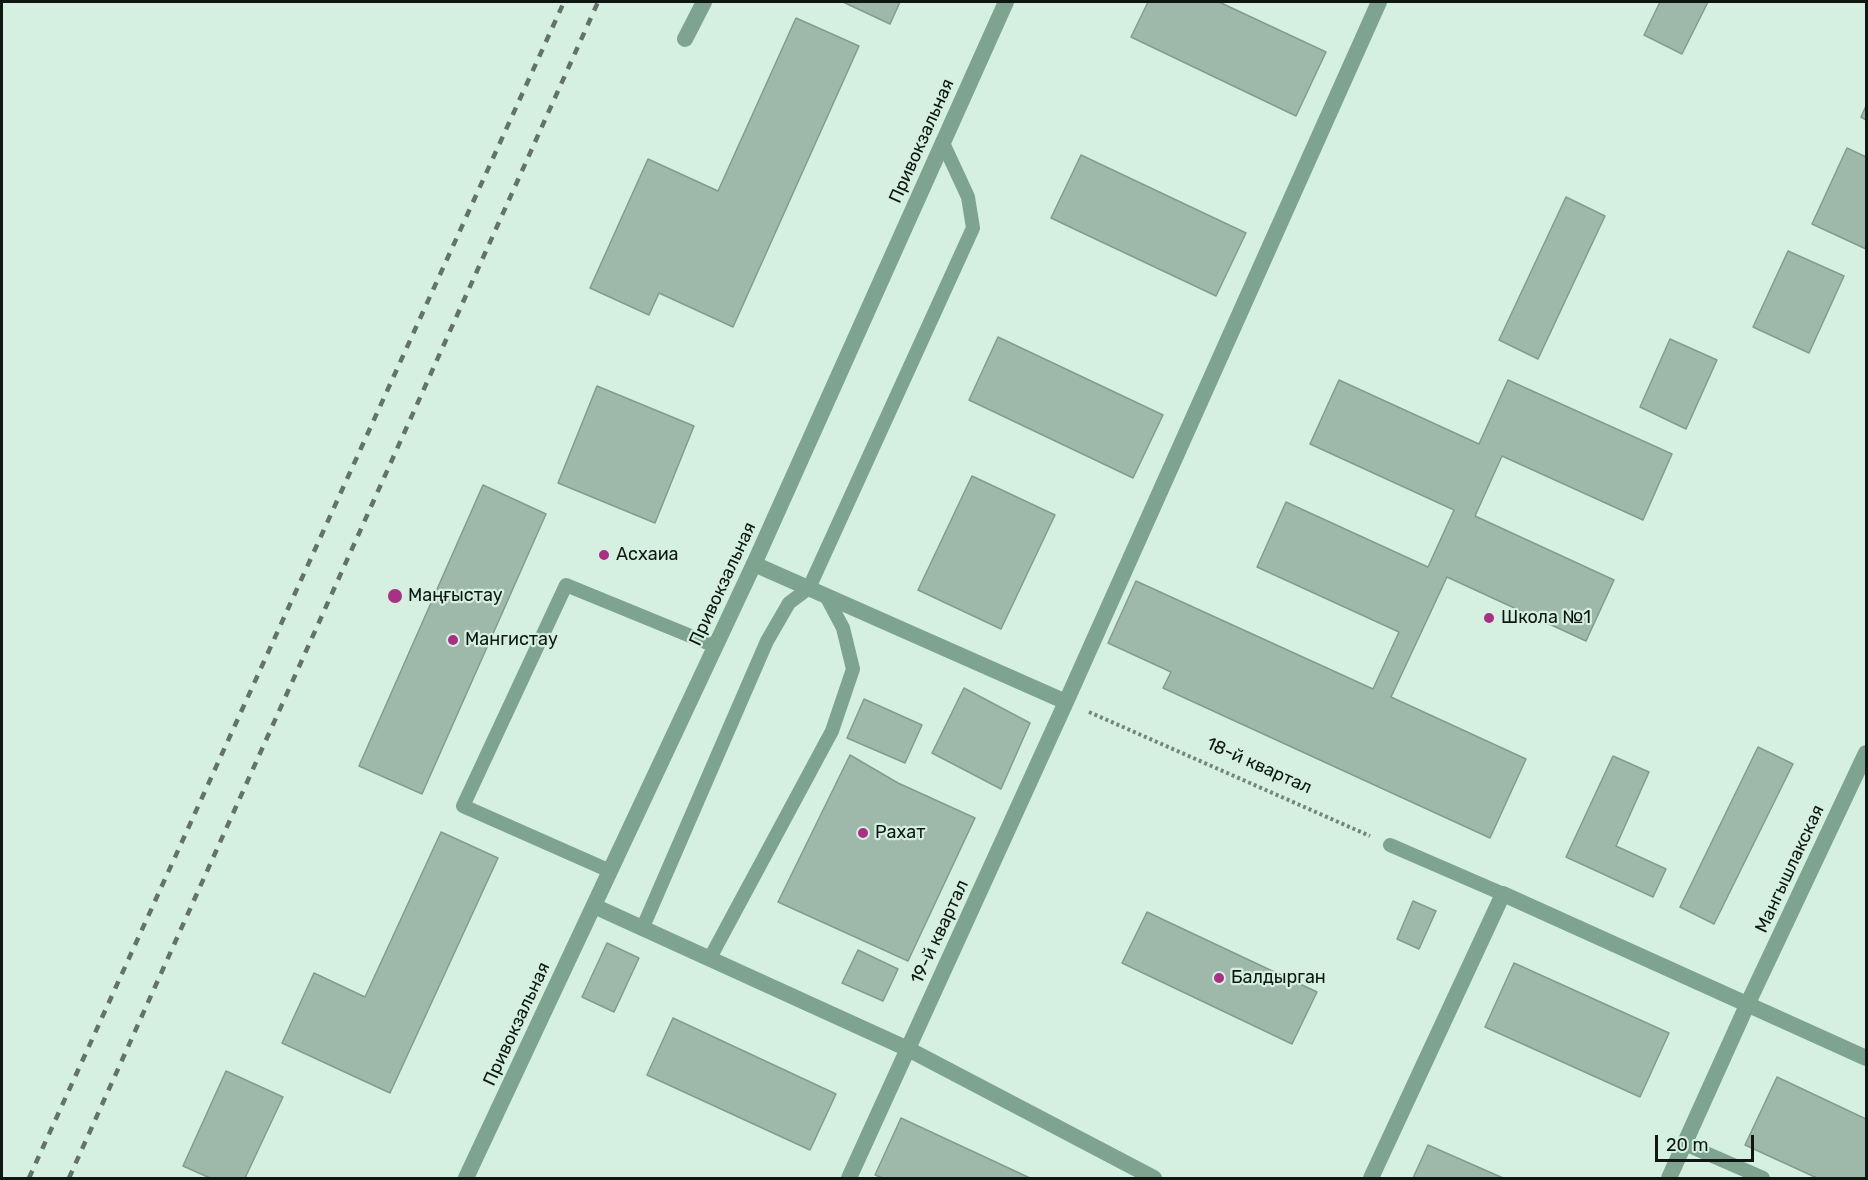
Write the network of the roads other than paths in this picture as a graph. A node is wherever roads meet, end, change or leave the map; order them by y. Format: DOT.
graph roads {
  1 [pos="704,2"];
  2 [pos="1006,2"];
  3 [pos="1379,2"];
  4 [pos="685,39"];
  5 [pos="943,143"];
  6 [pos="754,564"];
  7 [pos="809,588"];
  8 [pos="826,596"];
  9 [pos="715,646"];
  10 [pos="1066,702"];
  11 [pos="1866,753"];
  12 [pos="1390,845"];
  13 [pos="610,871"];
  14 [pos="1503,894"];
  15 [pos="594,906"];
  16 [pos="643,927"];
  17 [pos="710,958"];
  18 [pos="1748,1003"];
  19 [pos="908,1049"];
  20 [pos="1866,1058"];
  21 [pos="1685,1144"];
  22 [pos="466,1179"];
  23 [pos="849,1179"];
  24 [pos="1154,1179"];
  25 [pos="1371,1179"];
  26 [pos="1669,1179"];
  27 [pos="1763,1179"];
  1 -- 4 [label="street"];
  2 -- 5 [label="street, Привокзальная"];
  3 -- 10 [label="street, 19-й квартал"];
  5 -- 6 [label="street, Привокзальная"];
  5 -- 7 [label="lane"];
  6 -- 7 [label="street"];
  6 -- 9 [label="street, Привокзальная"];
  7 -- 8 [label="street"];
  7 -- 16 [label="lane"];
  8 -- 10 [label="street"];
  8 -- 17 [label="lane"];
  9 -- 13 [label="street, Привокзальная"];
  9 -- 13 [label="lane"];
  10 -- 19 [label="street, 19-й квартал"];
  11 -- 18 [label="street, Мангышлакская"];
  12 -- 14 [label="lane"];
  13 -- 15 [label="street, Привокзальная"];
  14 -- 18 [label="street"];
  14 -- 25 [label="street"];
  15 -- 16 [label="street"];
  15 -- 22 [label="street, Привокзальная"];
  16 -- 17 [label="street"];
  17 -- 19 [label="street"];
  18 -- 20 [label="street"];
  18 -- 21 [label="street, Мангышлакская"];
  19 -- 23 [label="street, 19-й квартал"];
  19 -- 24 [label="street"];
  21 -- 26 [label="street, Мангышлакская"];
  21 -- 27 [label="lane"];
}
